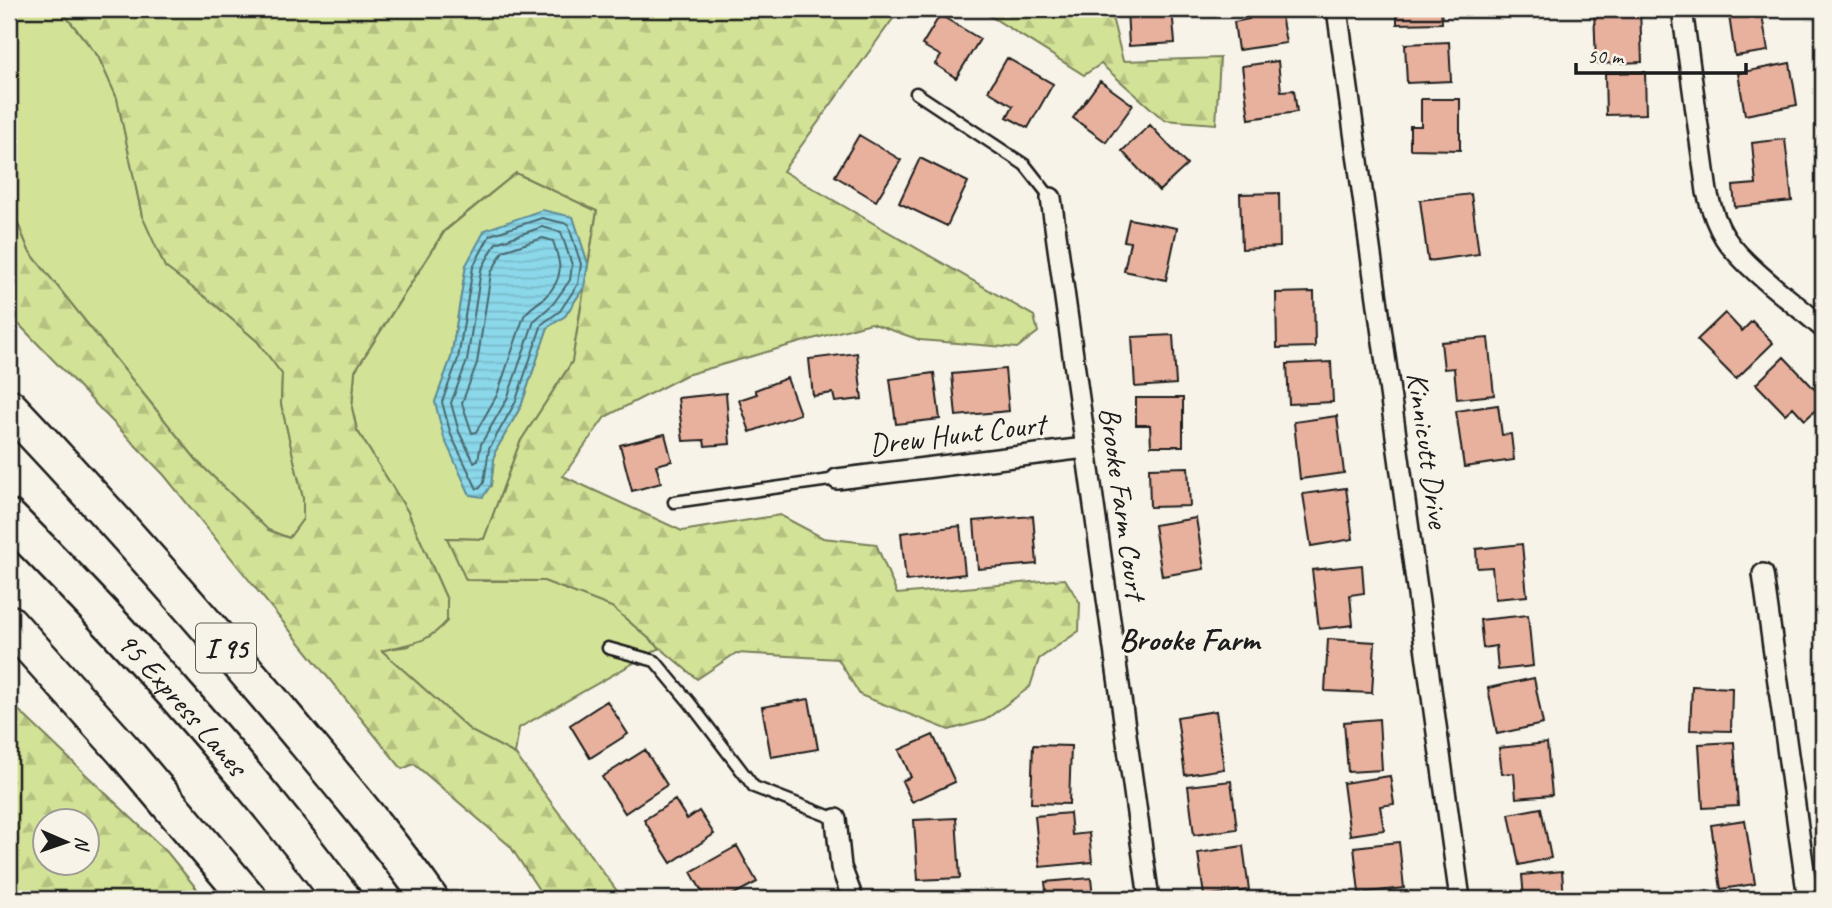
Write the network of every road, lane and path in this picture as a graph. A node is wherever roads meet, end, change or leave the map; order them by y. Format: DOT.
graph roads {
  1 [pos="1337,9"];
  2 [pos="1682,9"];
  3 [pos="916,93"];
  4 [pos="1051,198"];
  5 [pos="1823,328"];
  6 [pos="9,407"];
  7 [pos="1085,448"];
  8 [pos="837,480"];
  9 [pos="674,502"];
  10 [pos="9,518"];
  11 [pos="1763,574"];
  12 [pos="9,623"];
  13 [pos="608,648"];
  14 [pos="836,819"];
  15 [pos="249,899"];
  16 [pos="343,899"];
  17 [pos="429,899"];
  18 [pos="853,899"];
  19 [pos="1149,899"];
  20 [pos="1460,899"];
  21 [pos="1808,899"];
  1 -- 20 [label="street, Kinnicutt Drive"];
  2 -- 5 [label="street"];
  3 -- 4 [label="lane"];
  4 -- 7 [label="street, Brooke Farm Court"];
  6 -- 17 [label="highway, I 95"];
  7 -- 8 [label="street, Drew Hunt Court"];
  7 -- 19 [label="street, Brooke Farm Court"];
  8 -- 9 [label="lane"];
  10 -- 16 [label="highway, 95 Express Lanes"];
  11 -- 21 [label="street"];
  12 -- 15 [label="highway"];
  13 -- 14 [label="lane"];
  14 -- 18 [label="street"];
}
